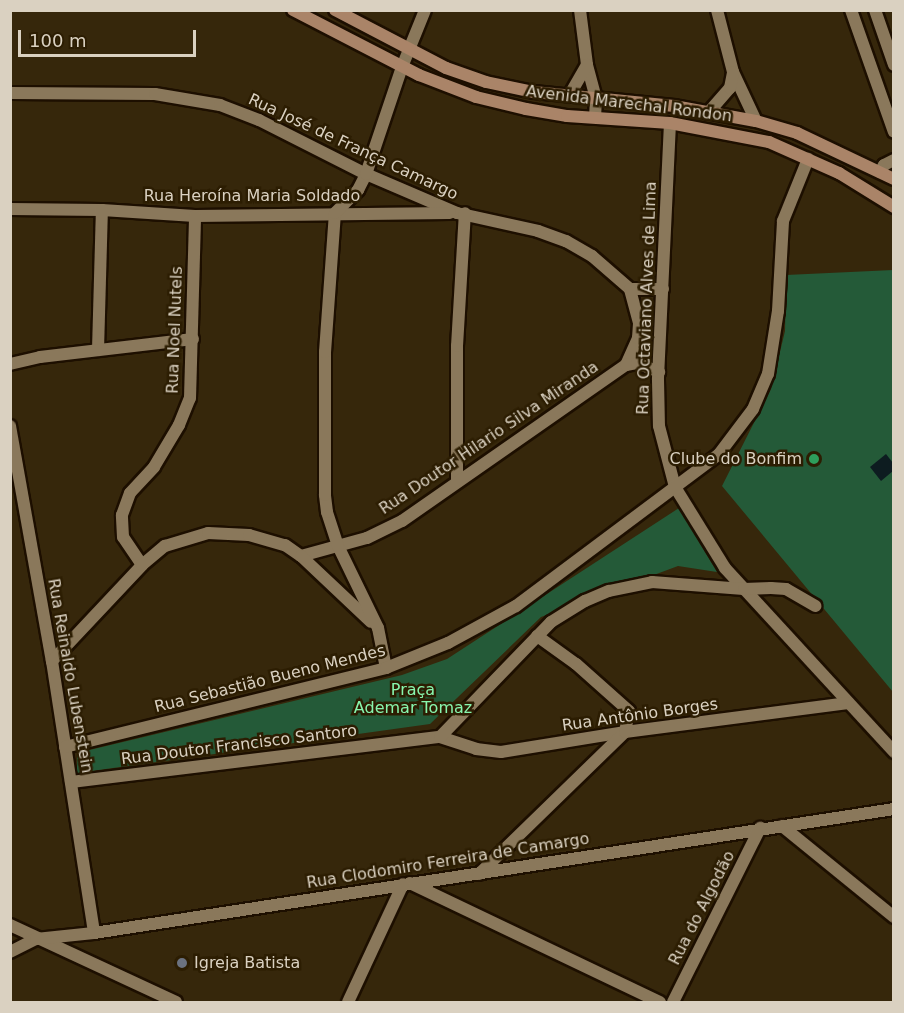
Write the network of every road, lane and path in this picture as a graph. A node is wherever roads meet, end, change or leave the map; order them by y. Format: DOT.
graph roads {
  1 [pos="293,10"];
  2 [pos="335,10"];
  3 [pos="425,10"];
  4 [pos="580,10"];
  5 [pos="717,10"];
  6 [pos="851,10"];
  7 [pos="875,10"];
  8 [pos="408,50"];
  9 [pos="587,65"];
  10 [pos="894,65"];
  11 [pos="402,67"];
  12 [pos="733,72"];
  13 [pos="10,93"];
  14 [pos="569,96"];
  15 [pos="596,99"];
  16 [pos="708,112"];
  17 [pos="595,117"];
  18 [pos="756,121"];
  19 [pos="670,123"];
  20 [pos="894,132"];
  21 [pos="892,157"];
  22 [pos="808,159"];
  23 [pos="880,172"];
  24 [pos="366,174"];
  25 [pos="894,179"];
  26 [pos="878,196"];
  27 [pos="894,207"];
  28 [pos="10,208"];
  29 [pos="102,210"];
  30 [pos="334,213"];
  31 [pos="461,213"];
  32 [pos="195,216"];
  33 [pos="630,289"];
  34 [pos="663,289"];
  35 [pos="193,339"];
  36 [pos="98,350"];
  37 [pos="10,364"];
  38 [pos="626,365"];
  39 [pos="659,372"];
  40 [pos="10,426"];
  41 [pos="458,481"];
  42 [pos="675,487"];
  43 [pos="338,546"];
  44 [pos="301,556"];
  45 [pos="142,565"];
  46 [pos="744,589"];
  47 [pos="815,606"];
  48 [pos="378,628"];
  49 [pos="537,636"];
  50 [pos="52,661"];
  51 [pos="386,668"];
  52 [pos="848,703"];
  53 [pos="625,732"];
  54 [pos="440,737"];
  55 [pos="65,747"];
  56 [pos="894,752"];
  57 [pos="71,782"];
  58 [pos="894,809"];
  59 [pos="782,826"];
  60 [pos="760,828"];
  61 [pos="479,874"];
  62 [pos="406,883"];
  63 [pos="894,917"];
  64 [pos="10,925"];
  65 [pos="94,933"];
  66 [pos="36,939"];
  67 [pos="10,952"];
  68 [pos="176,1002"];
  69 [pos="348,1002"];
  70 [pos="660,1002"];
  71 [pos="673,1002"];
  1 -- 11 [label="main road, Avenida Marechal Rondon"];
  2 -- 8 [label="main road"];
  3 -- 8 [label="street"];
  4 -- 9 [label="street"];
  5 -- 12 [label="street"];
  6 -- 20 [label="street"];
  7 -- 10 [label="street"];
  8 -- 11 [label="street"];
  8 -- 14 [label="main road"];
  9 -- 14 [label="street"];
  9 -- 15 [label="street"];
  11 -- 17 [label="main road, Avenida Marechal Rondon"];
  11 -- 24 [label="street"];
  12 -- 16 [label="street"];
  12 -- 18 [label="street"];
  13 -- 24 [label="street, Rua José de França Camargo"];
  14 -- 15 [label="main road"];
  15 -- 16 [label="main road"];
  15 -- 17 [label="street"];
  16 -- 18 [label="main road"];
  17 -- 19 [label="main road, Avenida Marechal Rondon"];
  18 -- 23 [label="main road"];
  19 -- 22 [label="main road, Avenida Marechal Rondon"];
  19 -- 34 [label="street, Rua Octaviano Alves de Lima"];
  21 -- 23 [label="street"];
  22 -- 26 [label="main road, Avenida Marechal Rondon"];
  22 -- 42 [label="street, Rua Sebastião Bueno Mendes"];
  23 -- 25 [label="main road"];
  23 -- 26 [label="main road"];
  24 -- 30 [label="street"];
  24 -- 31 [label="street, Rua José de França Camargo"];
  26 -- 27 [label="main road, Avenida Marechal Rondon"];
  28 -- 29 [label="street, Rua Heroína Maria Soldado"];
  29 -- 32 [label="street, Rua Heroína Maria Soldado"];
  29 -- 36 [label="street"];
  30 -- 31 [label="street, Rua Heroína Maria Soldado"];
  30 -- 32 [label="street, Rua Heroína Maria Soldado"];
  30 -- 43 [label="street"];
  31 -- 33 [label="street, Rua José de França Camargo"];
  31 -- 41 [label="street"];
  32 -- 35 [label="street, Rua Noel Nutels"];
  33 -- 34 [label="street"];
  33 -- 38 [label="street"];
  34 -- 39 [label="street, Rua Octaviano Alves de Lima"];
  35 -- 36 [label="street"];
  35 -- 45 [label="street, Rua Noel Nutels"];
  36 -- 37 [label="street"];
  38 -- 39 [label="street"];
  38 -- 41 [label="street, Rua Doutor Hilario Silva Miranda"];
  39 -- 42 [label="street, Rua Octaviano Alves de Lima"];
  40 -- 50 [label="street, Rua Reinaldo Lubenstein"];
  41 -- 43 [label="street, Rua Doutor Hilario Silva Miranda"];
  42 -- 46 [label="street, Rua Octaviano Alves de Lima"];
  42 -- 51 [label="street, Rua Sebastião Bueno Mendes"];
  43 -- 44 [label="street, Rua Doutor Hilario Silva Miranda"];
  43 -- 48 [label="street"];
  44 -- 45 [label="street"];
  44 -- 48 [label="street"];
  45 -- 50 [label="street"];
  46 -- 47 [label="street"];
  46 -- 49 [label="street"];
  46 -- 52 [label="street, Rua Octaviano Alves de Lima"];
  48 -- 51 [label="street"];
  49 -- 53 [label="street"];
  49 -- 54 [label="street"];
  50 -- 55 [label="street, Rua Reinaldo Lubenstein"];
  51 -- 55 [label="street, Rua Sebastião Bueno Mendes"];
  52 -- 53 [label="street, Rua Antônio Borges"];
  52 -- 56 [label="street, Rua Octaviano Alves de Lima"];
  53 -- 54 [label="street, Rua Antônio Borges"];
  53 -- 61 [label="street"];
  54 -- 57 [label="street, Rua Doutor Francisco Santoro"];
  55 -- 57 [label="street, Rua Reinaldo Lubenstein"];
  57 -- 65 [label="street, Rua Reinaldo Lubenstein"];
  58 -- 59 [label="street, Rua Clodomiro Ferreira de Camargo"];
  59 -- 60 [label="street, Rua Clodomiro Ferreira de Camargo"];
  59 -- 63 [label="street"];
  60 -- 61 [label="street, Rua Clodomiro Ferreira de Camargo"];
  60 -- 71 [label="street, Rua do Algodão"];
  61 -- 62 [label="street, Rua Clodomiro Ferreira de Camargo"];
  62 -- 65 [label="street, Rua Clodomiro Ferreira de Camargo"];
  62 -- 69 [label="street"];
  62 -- 70 [label="street"];
  64 -- 66 [label="street"];
  65 -- 66 [label="street, Rua Clodomiro Ferreira de Camargo"];
  66 -- 67 [label="street, Rua Clodomiro Ferreira de Camargo"];
  66 -- 68 [label="street"];
}
